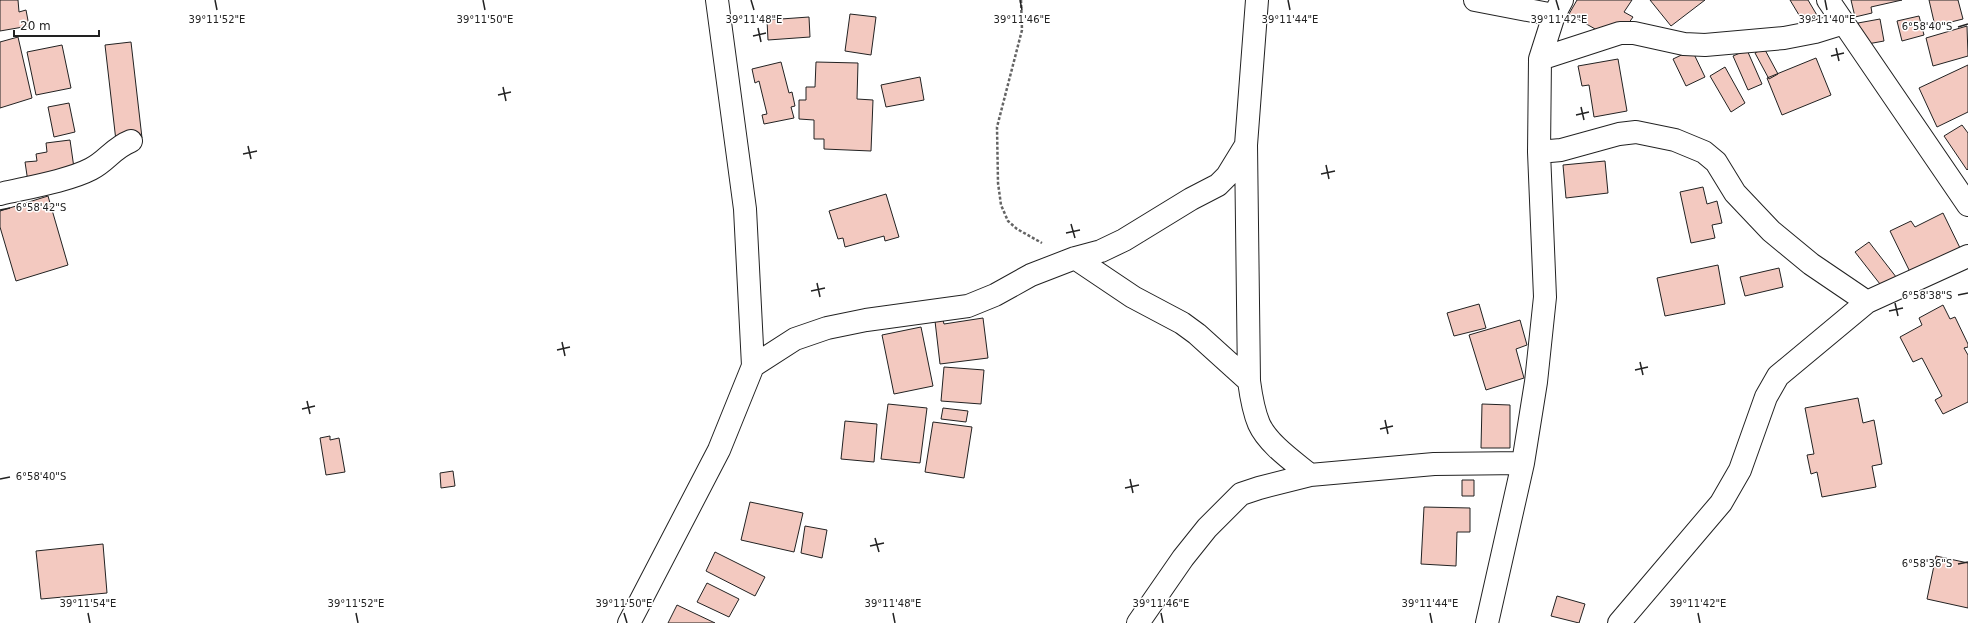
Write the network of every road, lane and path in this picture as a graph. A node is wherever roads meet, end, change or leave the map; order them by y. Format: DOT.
graph roads {
  1 [pos="717,0"];
  2 [pos="1021,0"];
  3 [pos="1257,0"];
  4 [pos="1475,0"];
  5 [pos="1828,0"];
  6 [pos="1558,7"];
  7 [pos="1844,23"];
  8 [pos="1540,59"];
  9 [pos="131,141"];
  10 [pos="1246,145"];
  11 [pos="1539,152"];
  12 [pos="1962,184"];
  13 [pos="0,194"];
  14 [pos="1968,205"];
  15 [pos="1968,256"];
  16 [pos="1075,258"];
  17 [pos="1867,302"];
  18 [pos="753,366"];
  19 [pos="1249,381"];
  20 [pos="1523,463"];
  21 [pos="1310,475"];
  22 [pos="629,623"];
  23 [pos="1138,623"];
  24 [pos="1487,623"];
  25 [pos="1619,623"];
  1 -- 18 [label="street"];
  2 -- 16 [label="path"];
  3 -- 10 [label="street"];
  4 -- 6 [label="street"];
  5 -- 7 [label="street"];
  6 -- 8 [label="street"];
  7 -- 8 [label="street"];
  7 -- 12 [label="street"];
  8 -- 11 [label="street"];
  9 -- 13 [label="street"];
  10 -- 16 [label="street"];
  10 -- 19 [label="street"];
  11 -- 17 [label="street"];
  11 -- 20 [label="street"];
  12 -- 14 [label="street"];
  15 -- 17 [label="street"];
  16 -- 18 [label="street"];
  16 -- 19 [label="street"];
  17 -- 25 [label="street"];
  18 -- 22 [label="street"];
  19 -- 21 [label="street"];
  20 -- 21 [label="street"];
  20 -- 24 [label="street"];
  21 -- 23 [label="street"];
}
